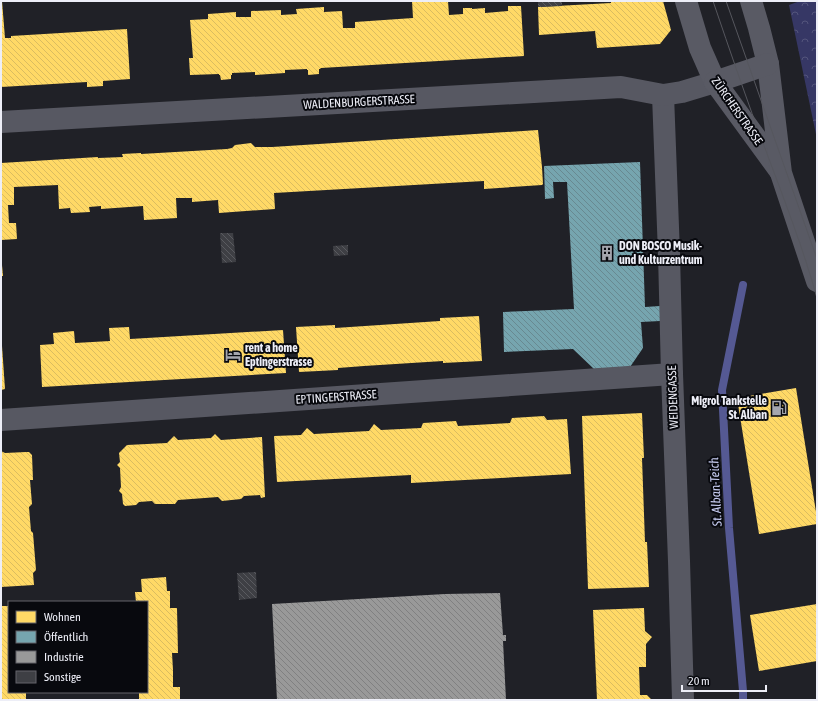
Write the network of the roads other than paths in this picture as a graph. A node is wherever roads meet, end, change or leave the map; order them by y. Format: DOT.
graph roads {
  1 [pos="686,1"];
  2 [pos="750,1"];
  3 [pos="768,64"];
  4 [pos="715,82"];
  5 [pos="663,95"];
  6 [pos="1,122"];
  7 [pos="781,173"];
  8 [pos="817,282"];
  9 [pos="672,374"];
  10 [pos="1,420"];
  11 [pos="683,700"];
  1 -- 4 [label="main road, ZÜRCHERSTRASSE"];
  2 -- 3 [label="main road, ZÜRCHERSTRASSE"];
  3 -- 4 [label="main road"];
  3 -- 7 [label="main road, ZÜRCHERSTRASSE"];
  4 -- 5 [label="street, WALDENBURGERSTRASSE"];
  4 -- 7 [label="main road, ZÜRCHERSTRASSE"];
  5 -- 6 [label="street, WALDENBURGERSTRASSE"];
  5 -- 9 [label="street, WEIDENGASSE"];
  7 -- 8 [label="main road, ZÜRCHERSTRASSE"];
  9 -- 10 [label="street, EPTINGERSTRASSE"];
  9 -- 11 [label="street, WEIDENGASSE"];
}
